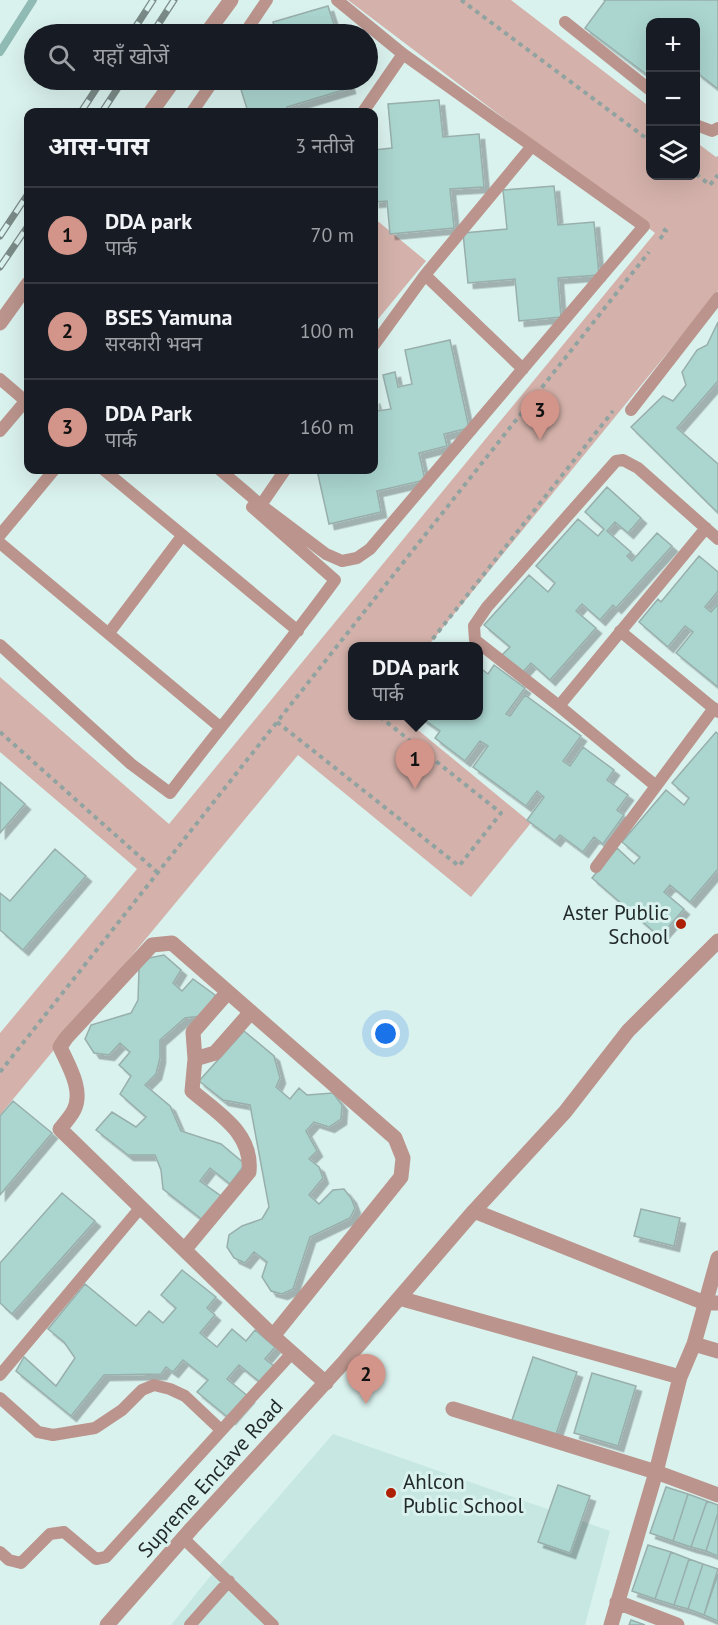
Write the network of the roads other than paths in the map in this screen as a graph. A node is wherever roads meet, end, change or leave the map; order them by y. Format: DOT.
graph roads {
  1 [pos="231,0"];
  2 [pos="267,0"];
  3 [pos="337,0"];
  4 [pos="565,22"];
  5 [pos="213,24"];
  6 [pos="251,24"];
  7 [pos="366,24"];
  8 [pos="378,34"];
  9 [pos="403,54"];
  10 [pos="646,86"];
  11 [pos="167,90"];
  12 [pos="207,90"];
  13 [pos="154,108"];
  14 [pos="195,108"];
  15 [pos="366,108"];
  16 [pos="699,126"];
  17 [pos="718,129"];
  18 [pos="532,146"];
  19 [pos="425,275"];
  20 [pos="24,290"];
  21 [pos="718,298"];
  22 [pos="0,323"];
  23 [pos="378,340"];
  24 [pos="523,369"];
  25 [pos="0,380"];
  26 [pos="24,397"];
  27 [pos="24,404"];
  28 [pos="631,410"];
  29 [pos="0,430"];
  30 [pos="51,474"];
  31 [pos="109,474"];
  32 [pos="215,474"];
  33 [pos="225,474"];
  34 [pos="282,474"];
  35 [pos="261,504"];
  36 [pos="706,528"];
  37 [pos="0,535"];
  38 [pos="182,536"];
  39 [pos="718,539"];
  40 [pos="0,543"];
  41 [pos="620,631"];
  42 [pos="298,632"];
  43 [pos="109,633"];
  44 [pos="478,642"];
  45 [pos="0,645"];
  46 [pos="483,646"];
  47 [pos="559,705"];
  48 [pos="716,710"];
  49 [pos="220,727"];
  50 [pos="656,786"];
  51 [pos="596,867"];
  52 [pos="718,941"];
  53 [pos="228,992"];
  54 [pos="251,1012"];
  55 [pos="195,1059"];
  56 [pos="141,1207"];
  57 [pos="474,1211"];
  58 [pos="185,1249"];
  59 [pos="718,1258"];
  60 [pos="399,1298"];
  61 [pos="712,1303"];
  62 [pos="273,1336"];
  63 [pos="694,1344"];
  64 [pos="718,1351"];
  65 [pos="292,1353"];
  66 [pos="0,1376"];
  67 [pos="681,1377"];
  68 [pos="326,1383"];
  69 [pos="0,1398"];
  70 [pos="453,1409"];
  71 [pos="221,1430"];
  72 [pos="656,1472"];
  73 [pos="718,1495"];
  74 [pos="183,1538"];
  75 [pos="0,1552"];
  76 [pos="229,1581"];
  77 [pos="617,1602"];
  78 [pos="107,1625"];
  79 [pos="190,1625"];
  80 [pos="273,1625"];
  81 [pos="611,1625"];
  82 [pos="677,1625"];
  1 -- 5 [label="street"];
  2 -- 6 [label="lane"];
  3 -- 7 [label="lane"];
  4 -- 10 [label="lane"];
  8 -- 9 [label="lane"];
  9 -- 15 [label="lane"];
  9 -- 18 [label="lane"];
  11 -- 13 [label="street"];
  12 -- 14 [label="lane"];
  16 -- 17 [label="lane"];
  18 -- 19 [label="lane"];
  18 -- 24 [label="lane"];
  19 -- 23 [label="lane"];
  19 -- 24 [label="lane"];
  20 -- 22 [label="street"];
  21 -- 28 [label="lane"];
  24 -- 35 [label="lane"];
  25 -- 26 [label="lane"];
  27 -- 29 [label="lane"];
  30 -- 37 [label="lane"];
  31 -- 38 [label="lane"];
  32 -- 42 [label="lane"];
  33 -- 35 [label="lane"];
  34 -- 35 [label="lane"];
  36 -- 39 [label="lane"];
  36 -- 41 [label="lane"];
  36 -- 44 [label="lane"];
  38 -- 42 [label="lane"];
  38 -- 43 [label="lane"];
  40 -- 43 [label="lane"];
  41 -- 47 [label="lane"];
  41 -- 48 [label="lane"];
  42 -- 49 [label="lane"];
  43 -- 49 [label="lane"];
  45 -- 49 [label="lane"];
  46 -- 47 [label="lane"];
  47 -- 50 [label="lane"];
  48 -- 50 [label="lane"];
  50 -- 51 [label="lane"];
  52 -- 57 [label="street, Supreme Enclave Road"];
  53 -- 54 [label="street"];
  53 -- 55 [label="street"];
  53 -- 56 [label="street"];
  54 -- 55 [label="street"];
  54 -- 62 [label="street"];
  55 -- 58 [label="street"];
  56 -- 58 [label="street"];
  56 -- 66 [label="lane"];
  57 -- 60 [label="street, Supreme Enclave Road"];
  57 -- 61 [label="street"];
  58 -- 62 [label="street"];
  59 -- 61 [label="street"];
  60 -- 67 [label="street"];
  60 -- 68 [label="street, Supreme Enclave Road"];
  61 -- 63 [label="street"];
  62 -- 65 [label="street"];
  63 -- 64 [label="street"];
  63 -- 67 [label="street"];
  65 -- 68 [label="street"];
  65 -- 71 [label="lane"];
  67 -- 72 [label="street"];
  68 -- 74 [label="street, Supreme Enclave Road"];
  69 -- 71 [label="lane"];
  70 -- 72 [label="street"];
  71 -- 75 [label="lane"];
  72 -- 73 [label="street"];
  72 -- 77 [label="street"];
  74 -- 76 [label="lane"];
  74 -- 78 [label="street, Supreme Enclave Road"];
  76 -- 79 [label="lane"];
  76 -- 80 [label="lane"];
  77 -- 81 [label="street"];
  77 -- 82 [label="street"];
}
